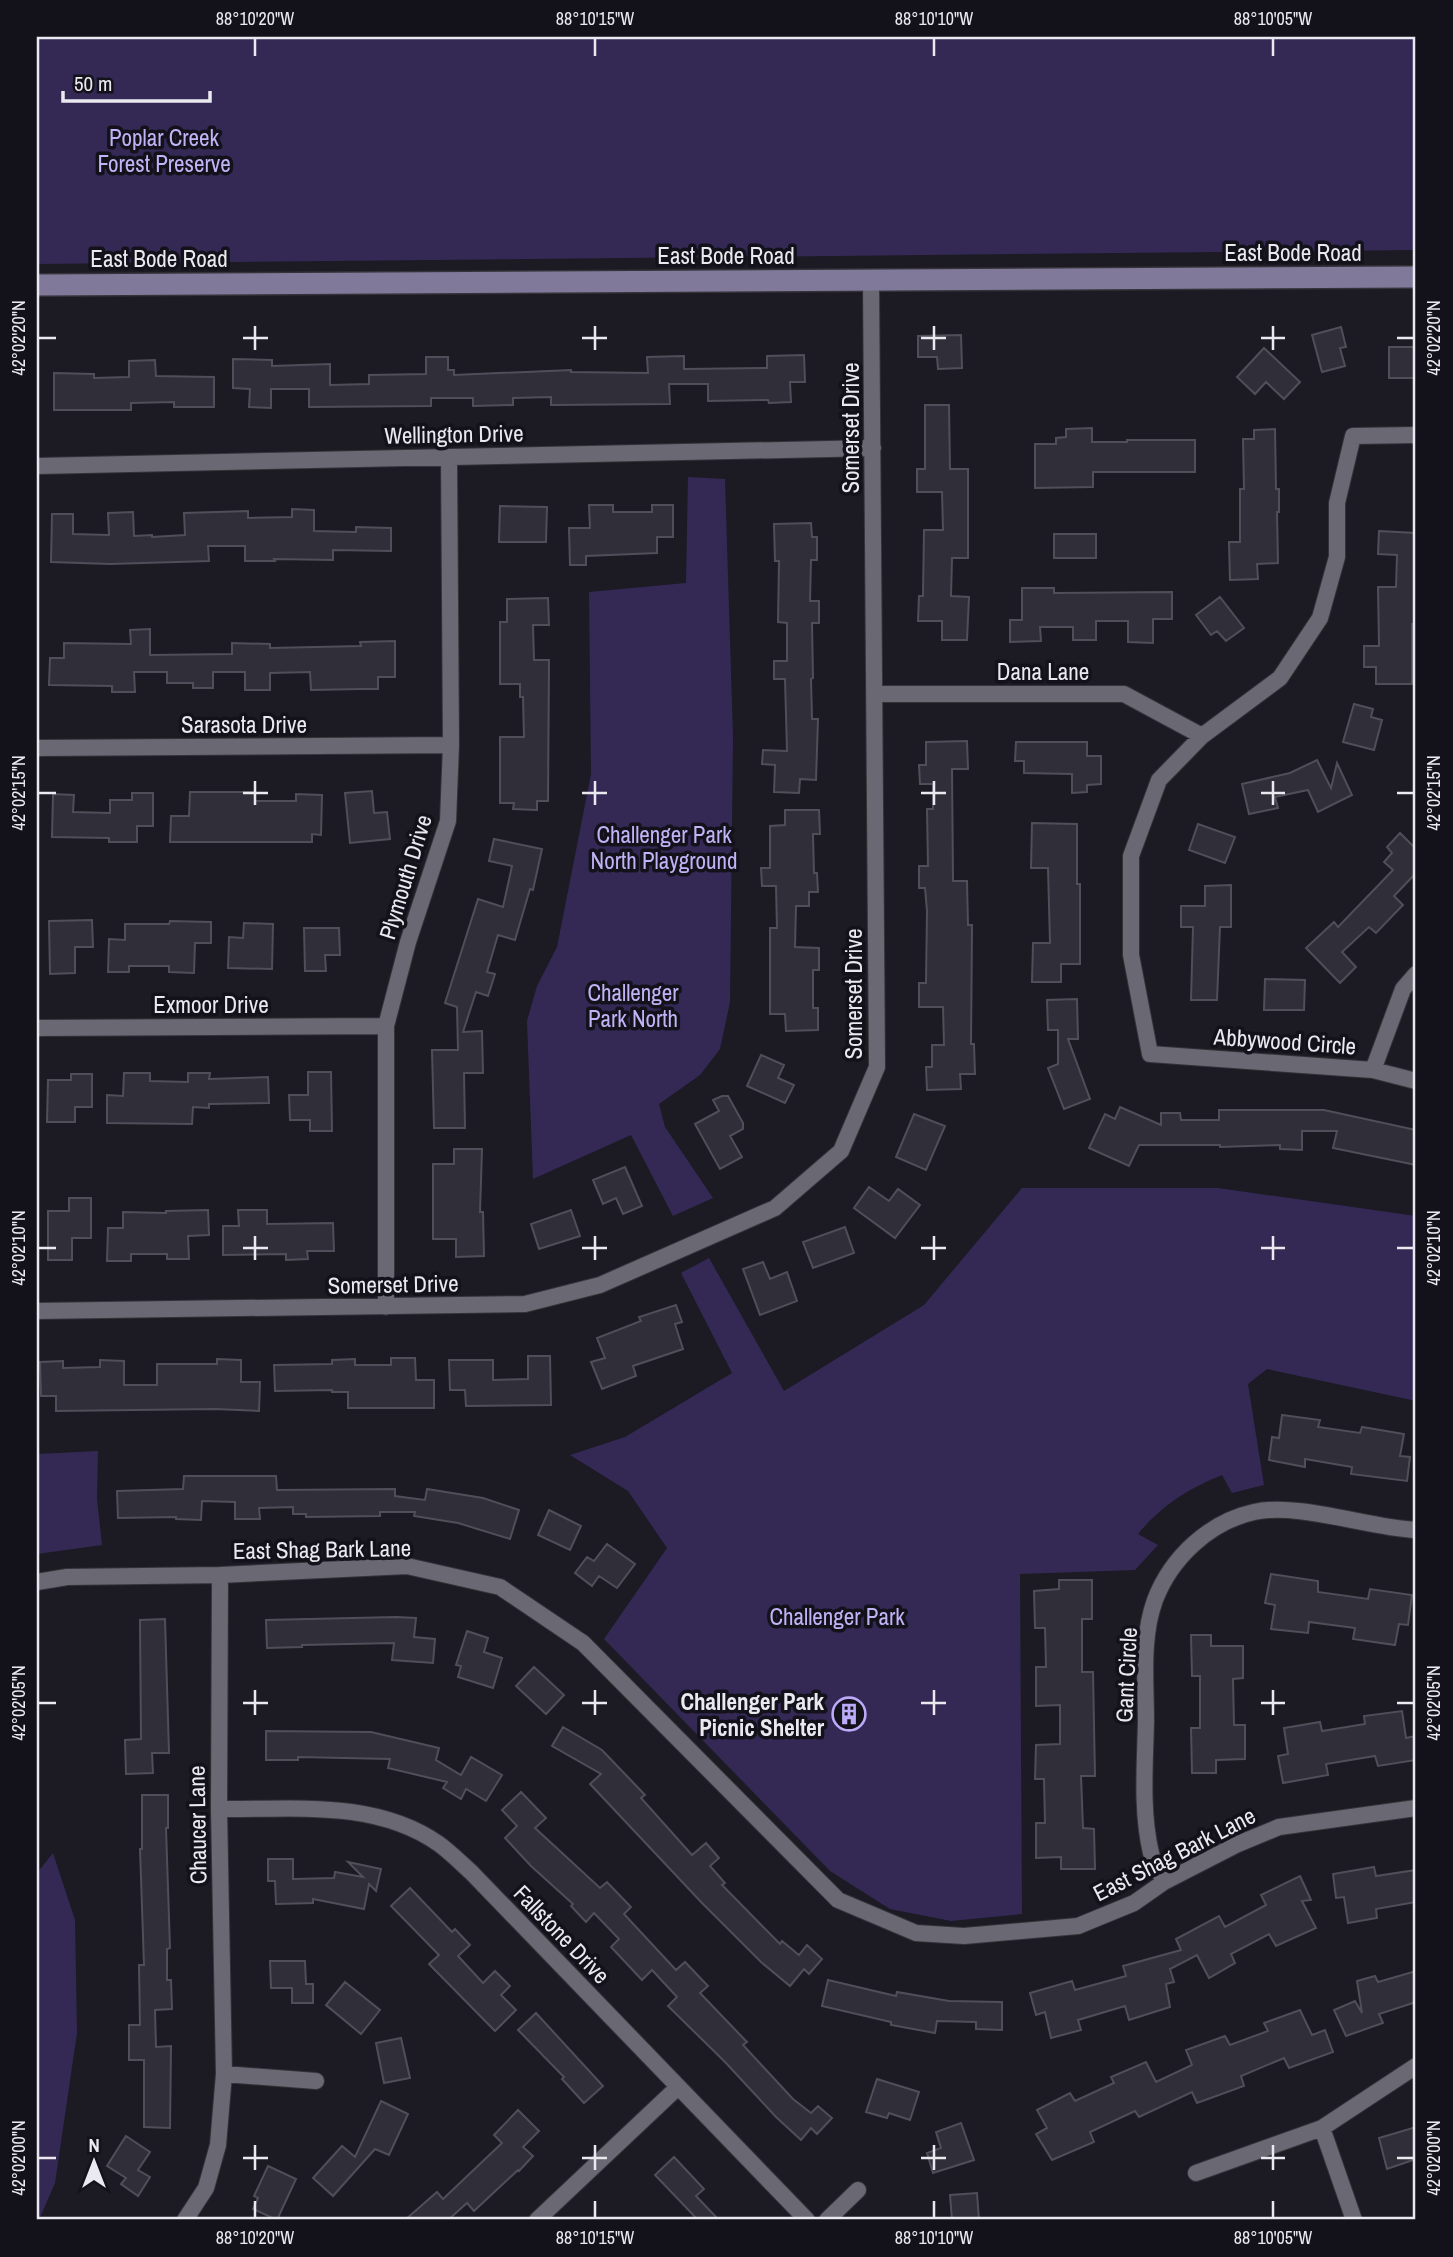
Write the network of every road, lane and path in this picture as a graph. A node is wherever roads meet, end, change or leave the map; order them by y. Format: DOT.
graph roads {
  1 [pos="1416,277"];
  2 [pos="871,281"];
  3 [pos="37,285"];
  4 [pos="1416,435"];
  5 [pos="873,448"];
  6 [pos="449,457"];
  7 [pos="37,466"];
  8 [pos="874,694"];
  9 [pos="1202,736"];
  10 [pos="451,745"];
  11 [pos="37,748"];
  12 [pos="1416,974"];
  13 [pos="386,1026"];
  14 [pos="37,1028"];
  15 [pos="1373,1070"];
  16 [pos="1416,1081"];
  17 [pos="386,1307"];
  18 [pos="37,1311"];
  19 [pos="1416,1530"];
  20 [pos="220,1575"];
  21 [pos="37,1583"];
  22 [pos="1416,1808"];
  23 [pos="219,1809"];
  24 [pos="1164,1882"];
  25 [pos="1416,2066"];
  26 [pos="224,2074"];
  27 [pos="316,2081"];
  28 [pos="677,2088"];
  29 [pos="1322,2128"];
  30 [pos="1196,2174"];
  31 [pos="858,2190"];
  32 [pos="185,2220"];
  33 [pos="537,2220"];
  34 [pos="807,2220"];
  35 [pos="827,2220"];
  36 [pos="1354,2220"];
  1 -- 2 [label="street, East Bode Road"];
  2 -- 3 [label="street, East Bode Road"];
  2 -- 5 [label="street, Somerset Drive"];
  4 -- 9 [label="street"];
  5 -- 6 [label="street, Wellington Drive"];
  5 -- 8 [label="street, Somerset Drive"];
  6 -- 7 [label="street, Wellington Drive"];
  6 -- 10 [label="street, Plymouth Drive"];
  8 -- 9 [label="street, Dana Lane"];
  8 -- 17 [label="street, Somerset Drive"];
  9 -- 15 [label="street, Abbywood Circle"];
  10 -- 11 [label="street, Sarasota Drive"];
  10 -- 13 [label="street, Plymouth Drive"];
  12 -- 15 [label="street"];
  13 -- 14 [label="street, Exmoor Drive"];
  13 -- 17 [label="street, Plymouth Drive"];
  15 -- 16 [label="street, Abbywood Circle"];
  17 -- 18 [label="street, Somerset Drive"];
  19 -- 24 [label="street, Gant Circle"];
  20 -- 21 [label="street, East Shag Bark Lane"];
  20 -- 23 [label="street, Chaucer Lane"];
  20 -- 24 [label="street, East Shag Bark Lane"];
  22 -- 24 [label="street, East Shag Bark Lane"];
  23 -- 26 [label="street, Chaucer Lane"];
  23 -- 28 [label="street, Fallstone Drive"];
  25 -- 29 [label="street"];
  26 -- 27 [label="street"];
  26 -- 32 [label="street, Chaucer Lane"];
  28 -- 33 [label="street"];
  28 -- 34 [label="street, Fallstone Drive"];
  29 -- 30 [label="street"];
  29 -- 36 [label="street"];
  31 -- 35 [label="street"];
}
